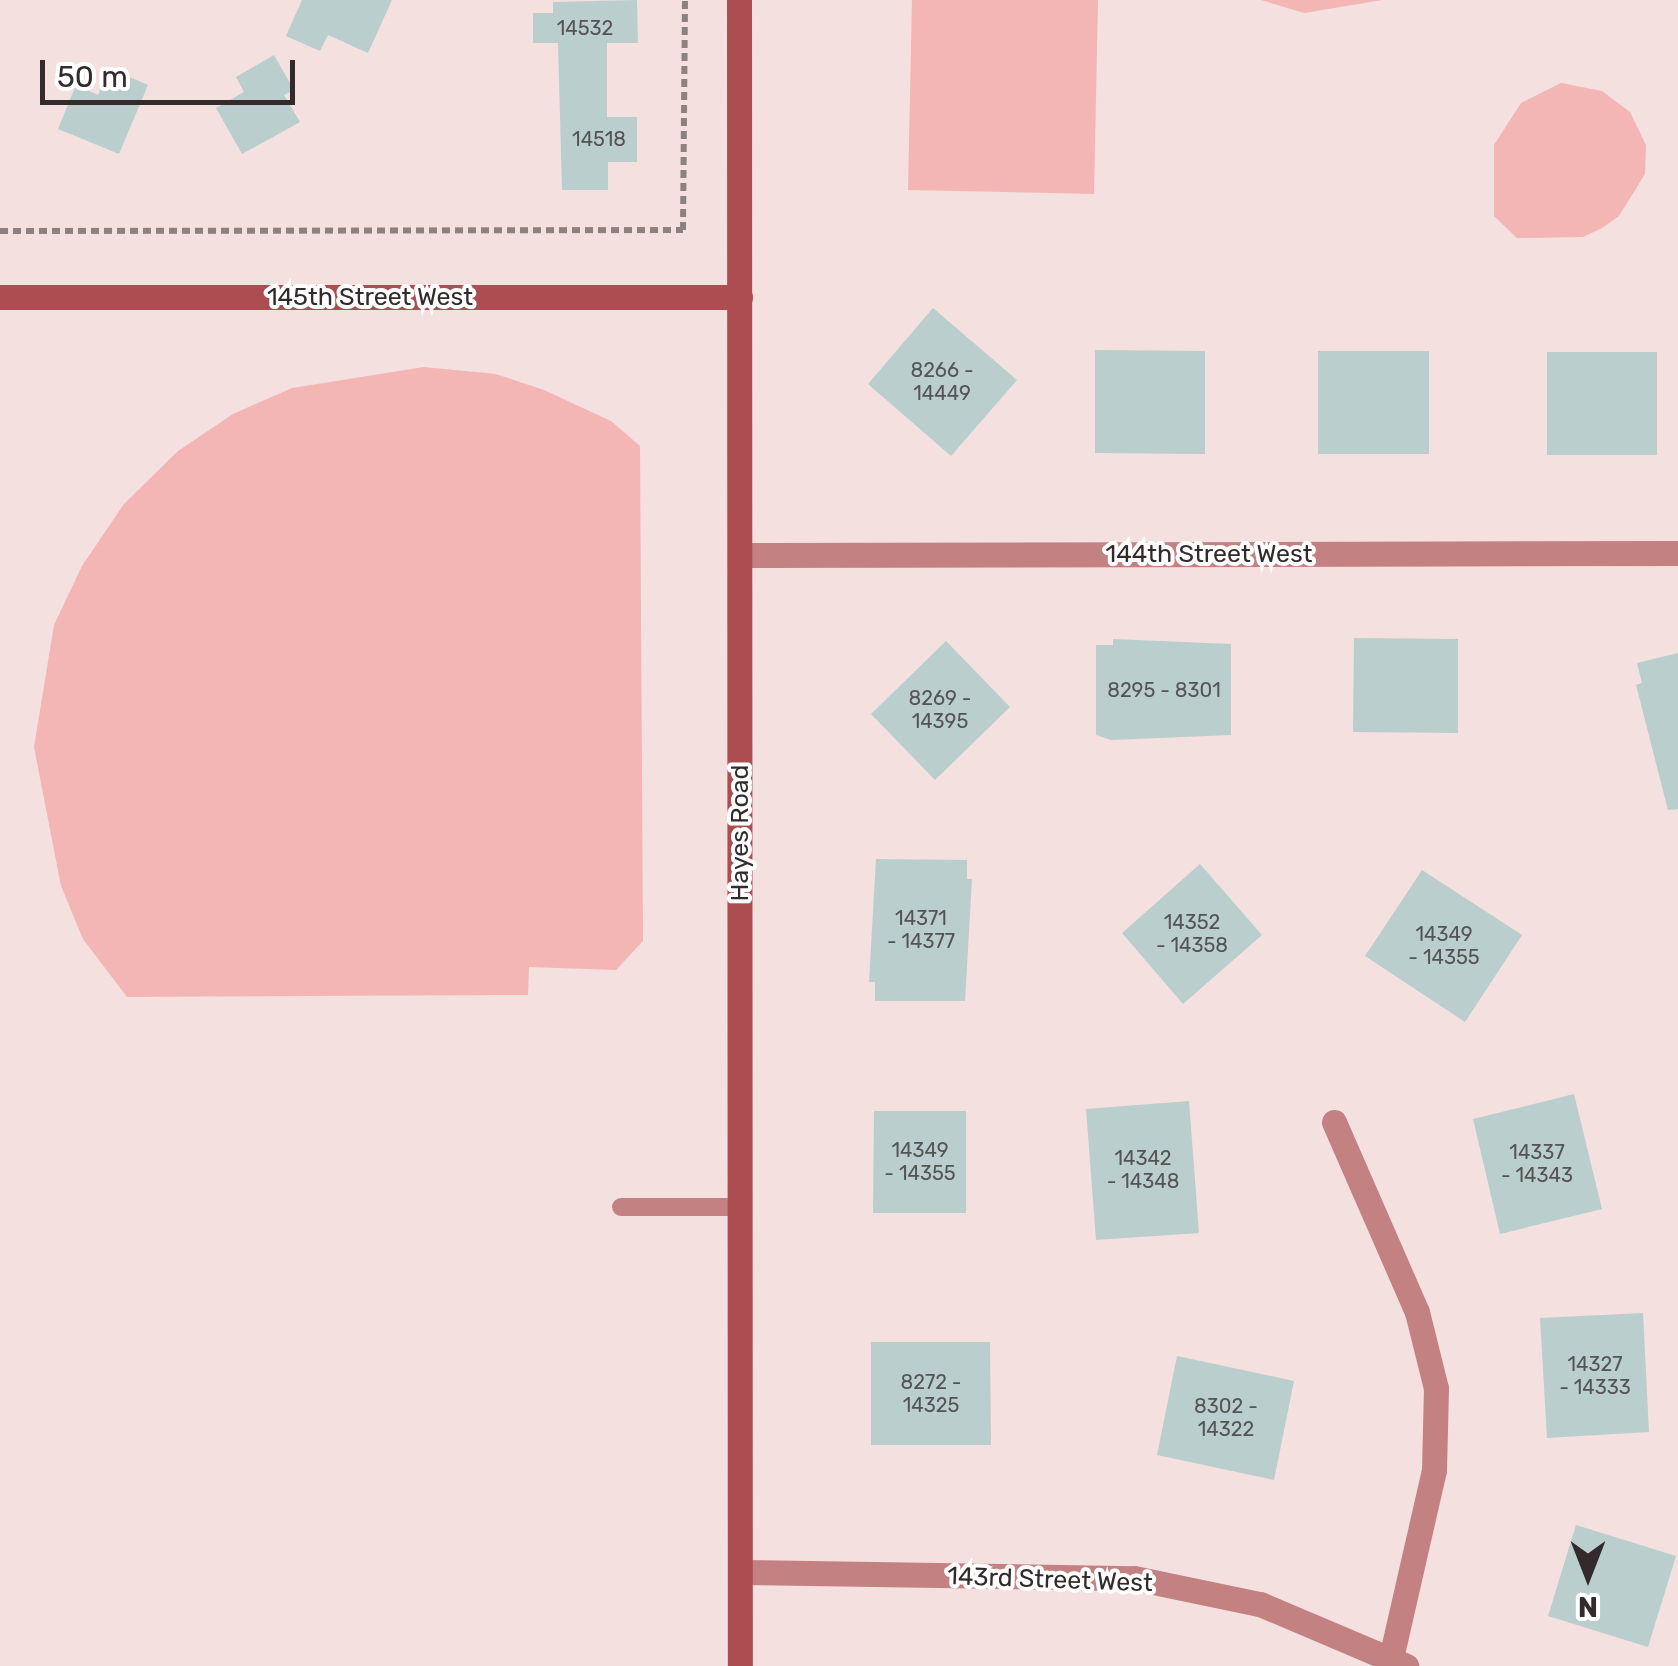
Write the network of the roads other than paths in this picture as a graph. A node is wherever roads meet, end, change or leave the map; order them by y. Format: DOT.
graph roads {
  1 [pos="739,0"];
  2 [pos="740,296"];
  3 [pos="0,298"];
  4 [pos="1678,552"];
  5 [pos="740,556"];
  6 [pos="1334,1122"];
  7 [pos="740,1207"];
  8 [pos="621,1208"];
  9 [pos="740,1572"];
  10 [pos="1396,1664"];
  11 [pos="740,1666"];
  1 -- 2 [label="street, Hayes Road"];
  2 -- 3 [label="street, 145th Street West"];
  2 -- 5 [label="street, Hayes Road"];
  4 -- 5 [label="street, 144th Street West"];
  5 -- 7 [label="street, Hayes Road"];
  6 -- 10 [label="street"];
  7 -- 8 [label="lane"];
  7 -- 9 [label="street, Hayes Road"];
  9 -- 10 [label="street, 143rd Street West"];
  9 -- 11 [label="street, Hayes Road"];
}
